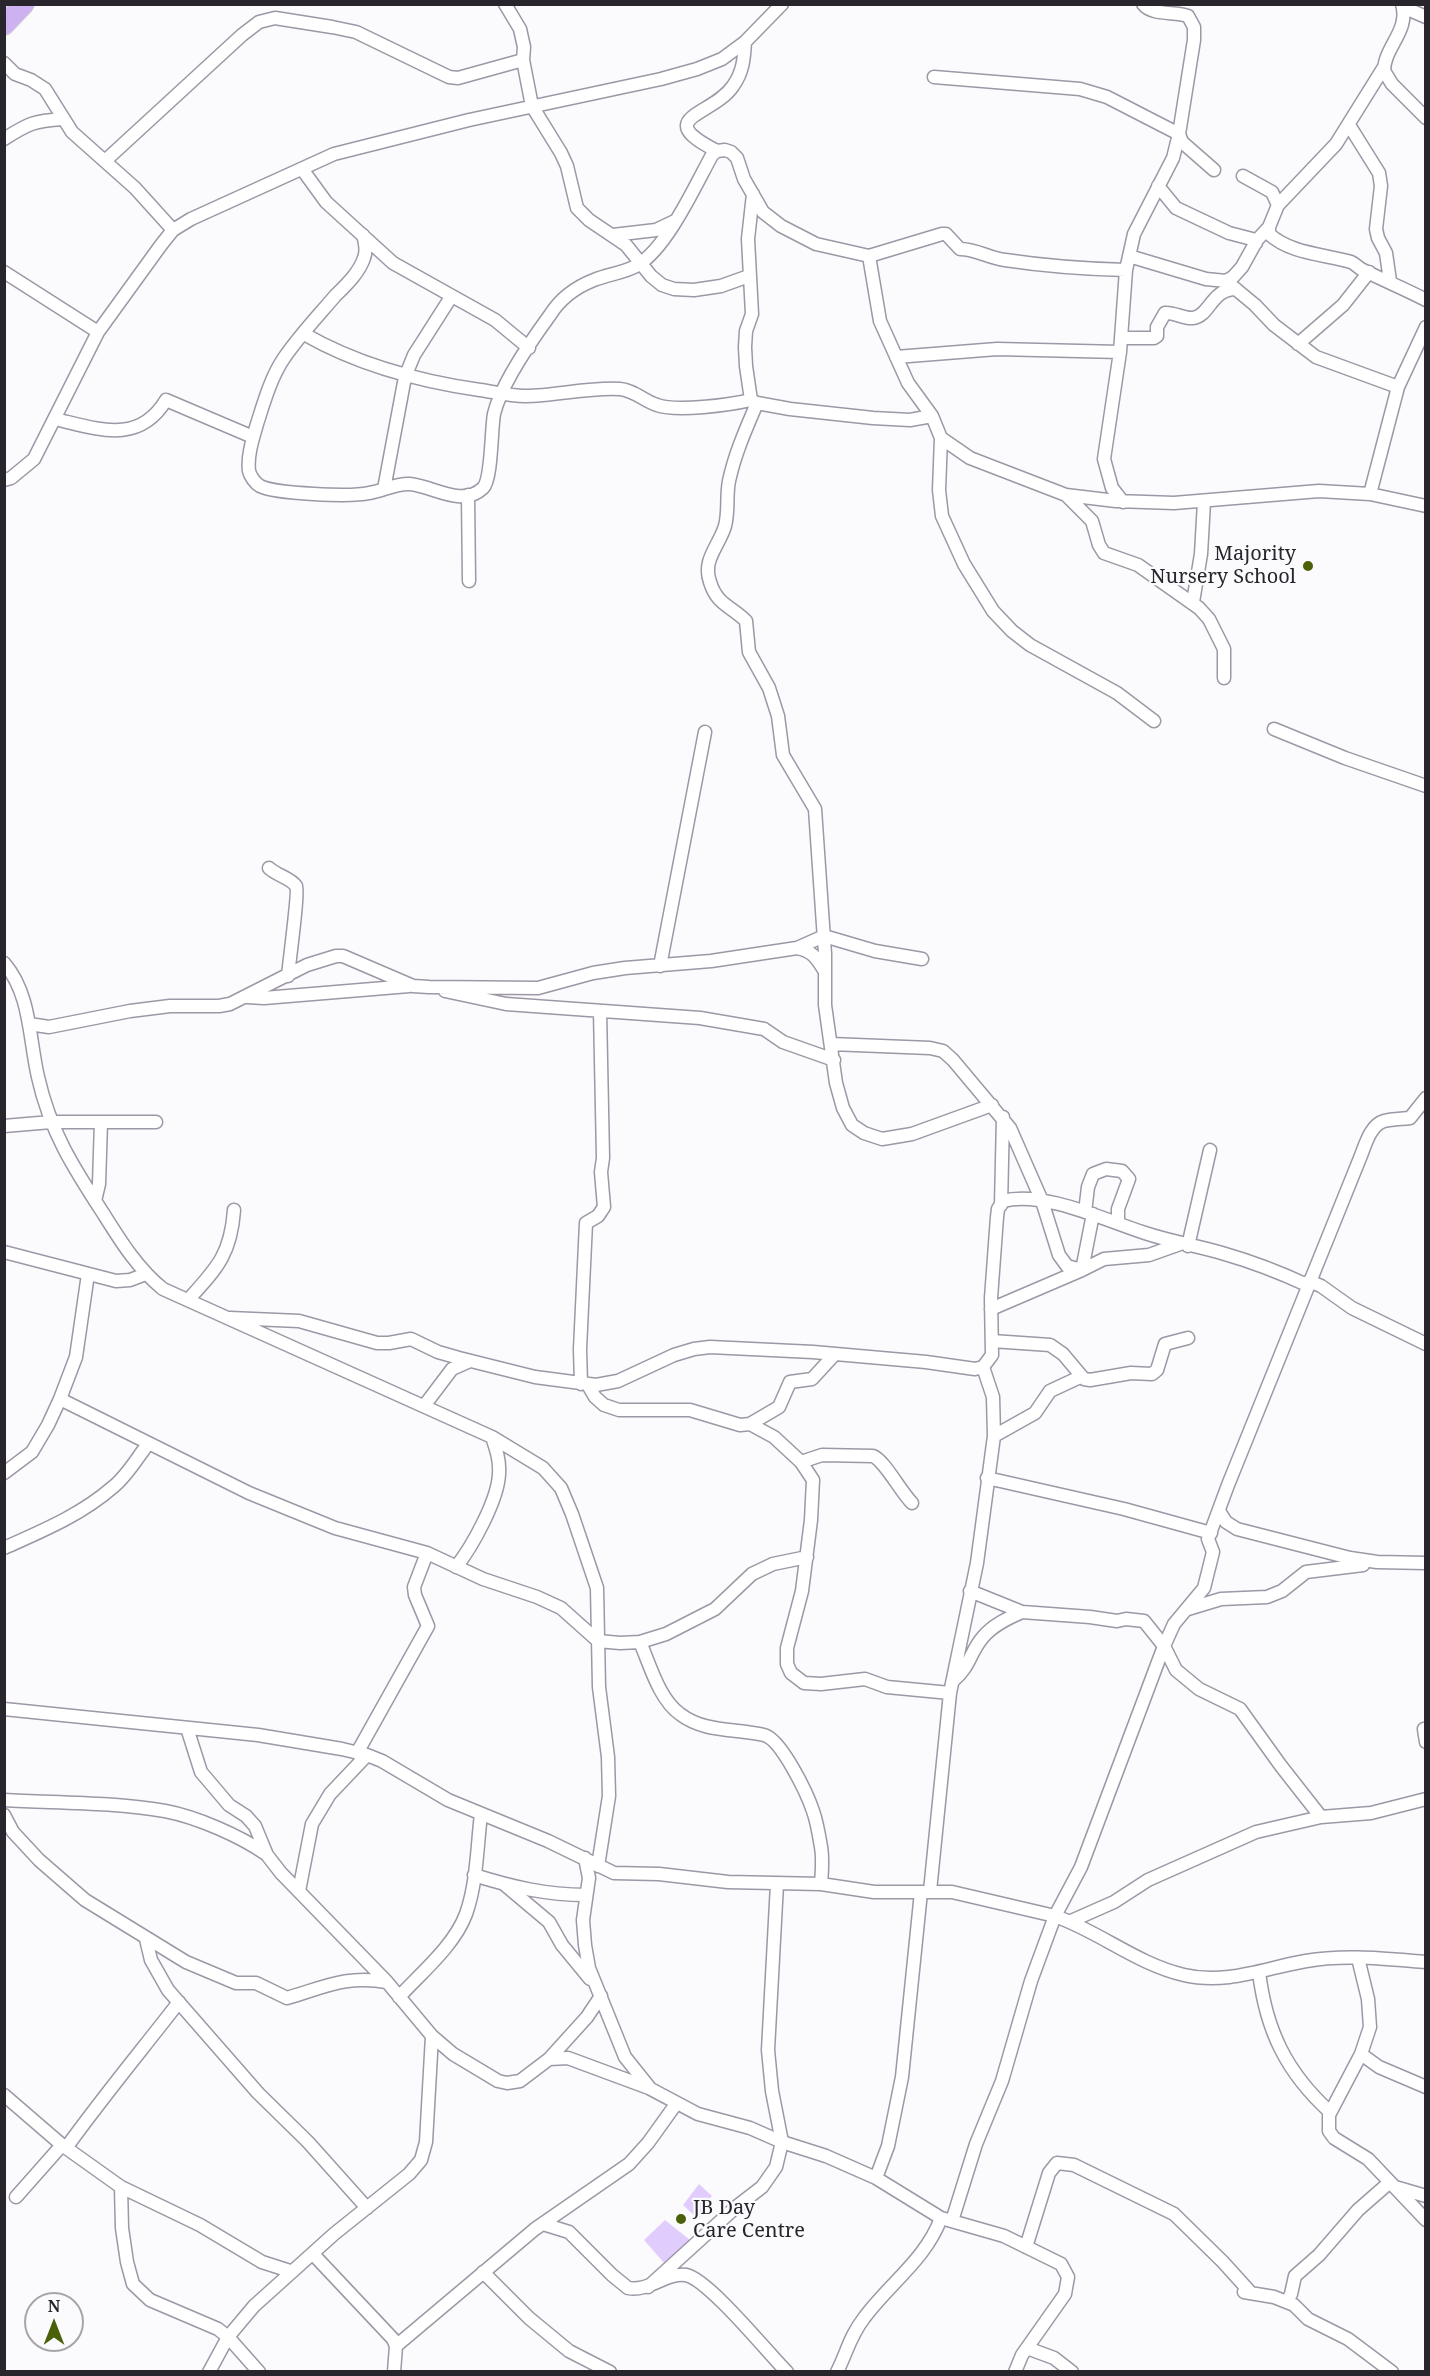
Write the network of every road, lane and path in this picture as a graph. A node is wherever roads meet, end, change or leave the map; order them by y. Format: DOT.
graph roads {
  1 [pos="24,4"];
  2 [pos="505,4"];
  3 [pos="782,4"];
  4 [pos="1143,4"];
  5 [pos="1403,6"];
  6 [pos="1424,14"];
  7 [pos="4,25"];
  8 [pos="745,42"];
  9 [pos="523,60"];
  10 [pos="4,63"];
  11 [pos="1384,67"];
  12 [pos="934,77"];
  13 [pos="532,106"];
  14 [pos="1424,113"];
  15 [pos="63,119"];
  16 [pos="1349,125"];
  17 [pos="1179,134"];
  18 [pos="4,139"];
  19 [pos="717,151"];
  20 [pos="106,160"];
  21 [pos="302,169"];
  22 [pos="1214,170"];
  23 [pos="1243,176"];
  24 [pos="1158,186"];
  25 [pos="753,194"];
  26 [pos="1278,205"];
  27 [pos="675,221"];
  28 [pos="1269,227"];
  29 [pos="173,230"];
  30 [pos="363,235"];
  31 [pos="613,235"];
  32 [pos="1256,243"];
  33 [pos="869,256"];
  34 [pos="1129,256"];
  35 [pos="641,264"];
  36 [pos="1126,270"];
  37 [pos="4,272"];
  38 [pos="1369,272"];
  39 [pos="748,276"];
  40 [pos="1390,281"];
  41 [pos="1231,285"];
  42 [pos="452,297"];
  43 [pos="1425,300"];
  44 [pos="1425,327"];
  45 [pos="98,332"];
  46 [pos="304,334"];
  47 [pos="1121,338"];
  48 [pos="1298,344"];
  49 [pos="529,348"];
  50 [pos="1120,352"];
  51 [pos="896,357"];
  52 [pos="1420,357"];
  53 [pos="405,377"];
  54 [pos="1398,387"];
  55 [pos="501,393"];
  56 [pos="754,401"];
  57 [pos="932,416"];
  58 [pos="55,419"];
  59 [pos="253,437"];
  60 [pos="941,438"];
  61 [pos="4,480"];
  62 [pos="384,489"];
  63 [pos="1370,494"];
  64 [pos="468,495"];
  65 [pos="1066,495"];
  66 [pos="1123,502"];
  67 [pos="1204,502"];
  68 [pos="1425,506"];
  69 [pos="469,581"];
  70 [pos="1192,602"];
  71 [pos="1224,678"];
  72 [pos="1154,722"];
  73 [pos="1274,729"];
  74 [pos="705,732"];
  75 [pos="1425,786"];
  76 [pos="269,868"];
  77 [pos="824,936"];
  78 [pos="797,948"];
  79 [pos="922,959"];
  80 [pos="4,963"];
  81 [pos="660,966"];
  82 [pos="824,970"];
  83 [pos="288,976"];
  84 [pos="413,986"];
  85 [pos="429,987"];
  86 [pos="246,997"];
  87 [pos="600,1011"];
  88 [pos="28,1024"];
  89 [pos="49,1027"];
  90 [pos="32,1037"];
  91 [pos="831,1044"];
  92 [pos="834,1060"];
  93 [pos="1425,1098"];
  94 [pos="992,1105"];
  95 [pos="1003,1117"];
  96 [pos="51,1122"];
  97 [pos="101,1122"];
  98 [pos="156,1122"];
  99 [pos="4,1126"];
  100 [pos="1210,1150"];
  101 [pos="1001,1176"];
  102 [pos="1021,1199"];
  103 [pos="1042,1201"];
  104 [pos="95,1202"];
  105 [pos="1001,1205"];
  106 [pos="234,1210"];
  107 [pos="1089,1213"];
  108 [pos="1118,1223"];
  109 [pos="1184,1245"];
  110 [pos="4,1252"];
  111 [pos="1082,1270"];
  112 [pos="88,1274"];
  113 [pos="146,1274"];
  114 [pos="1308,1283"];
  115 [pos="189,1299"];
  116 [pos="991,1309"];
  117 [pos="230,1318"];
  118 [pos="1188,1338"];
  119 [pos="992,1341"];
  120 [pos="1425,1344"];
  121 [pos="835,1354"];
  122 [pos="470,1361"];
  123 [pos="983,1367"];
  124 [pos="1080,1377"];
  125 [pos="584,1384"];
  126 [pos="60,1399"];
  127 [pos="424,1406"];
  128 [pos="750,1424"];
  129 [pos="993,1436"];
  130 [pos="492,1437"];
  131 [pos="148,1444"];
  132 [pos="801,1462"];
  133 [pos="4,1473"];
  134 [pos="987,1478"];
  135 [pos="912,1503"];
  136 [pos="1219,1511"];
  137 [pos="1211,1533"];
  138 [pos="4,1548"];
  139 [pos="427,1553"];
  140 [pos="807,1557"];
  141 [pos="1377,1562"];
  142 [pos="1425,1563"];
  143 [pos="456,1567"];
  144 [pos="970,1591"];
  145 [pos="1188,1609"];
  146 [pos="1022,1611"];
  147 [pos="598,1641"];
  148 [pos="640,1642"];
  149 [pos="1164,1646"];
  150 [pos="952,1687"];
  151 [pos="4,1708"];
  152 [pos="187,1728"];
  153 [pos="362,1754"];
  154 [pos="1425,1799"];
  155 [pos="4,1800"];
  156 [pos="481,1814"];
  157 [pos="4,1815"];
  158 [pos="1321,1817"];
  159 [pos="267,1855"];
  160 [pos="585,1858"];
  161 [pos="598,1866"];
  162 [pos="474,1875"];
  163 [pos="777,1884"];
  164 [pos="821,1884"];
  165 [pos="506,1885"];
  166 [pos="299,1891"];
  167 [pos="926,1891"];
  168 [pos="586,1895"];
  169 [pos="1055,1916"];
  170 [pos="1071,1921"];
  171 [pos="146,1939"];
  172 [pos="1358,1958"];
  173 [pos="1425,1962"];
  174 [pos="1259,1972"];
  175 [pos="387,1982"];
  176 [pos="599,1990"];
  177 [pos="399,1997"];
  178 [pos="179,2002"];
  179 [pos="432,2036"];
  180 [pos="1361,2054"];
  181 [pos="549,2059"];
  182 [pos="1425,2087"];
  183 [pos="649,2088"];
  184 [pos="4,2096"];
  185 [pos="676,2104"];
  186 [pos="1330,2112"];
  187 [pos="782,2142"];
  188 [pos="64,2146"];
  189 [pos="876,2178"];
  190 [pos="1392,2184"];
  191 [pos="121,2187"];
  192 [pos="1425,2196"];
  193 [pos="16,2197"];
  194 [pos="568,2206"];
  195 [pos="367,2208"];
  196 [pos="946,2220"];
  197 [pos="1425,2220"];
  198 [pos="543,2224"];
  199 [pos="569,2232"];
  200 [pos="1026,2247"];
  201 [pos="313,2254"];
  202 [pos="290,2271"];
  203 [pos="483,2272"];
  204 [pos="648,2288"];
  205 [pos="1287,2302"];
  206 [pos="228,2337"];
  207 [pos="396,2346"];
  208 [pos="1027,2348"];
  209 [pos="398,2369"];
  210 [pos="209,2372"];
  211 [pos="259,2372"];
  212 [pos="610,2372"];
  213 [pos="787,2372"];
  214 [pos="837,2372"];
  215 [pos="1015,2372"];
  216 [pos="1072,2372"];
  217 [pos="1392,2372"];
  1 -- 7 [label="main road"];
  2 -- 9 [label="street"];
  3 -- 8 [label="street"];
  4 -- 17 [label="street"];
  5 -- 6 [label="street"];
  5 -- 11 [label="street"];
  8 -- 13 [label="street"];
  8 -- 19 [label="street"];
  9 -- 13 [label="street"];
  9 -- 20 [label="street"];
  10 -- 15 [label="street"];
  11 -- 14 [label="street"];
  11 -- 16 [label="street"];
  12 -- 17 [label="street"];
  13 -- 21 [label="street"];
  13 -- 31 [label="street"];
  15 -- 18 [label="street"];
  15 -- 20 [label="street"];
  16 -- 26 [label="street"];
  16 -- 40 [label="street"];
  17 -- 22 [label="street"];
  17 -- 24 [label="street"];
  19 -- 25 [label="street"];
  19 -- 27 [label="street"];
  20 -- 29 [label="street"];
  21 -- 29 [label="street"];
  21 -- 30 [label="street"];
  23 -- 26 [label="street"];
  24 -- 32 [label="street"];
  24 -- 34 [label="street"];
  25 -- 33 [label="street"];
  25 -- 39 [label="street"];
  26 -- 28 [label="street"];
  27 -- 31 [label="street"];
  27 -- 35 [label="street"];
  28 -- 32 [label="street"];
  28 -- 38 [label="street"];
  29 -- 45 [label="street"];
  30 -- 42 [label="street"];
  30 -- 46 [label="street"];
  31 -- 35 [label="street"];
  32 -- 41 [label="street"];
  33 -- 36 [label="street"];
  33 -- 51 [label="street"];
  34 -- 36 [label="street"];
  34 -- 41 [label="street"];
  35 -- 39 [label="street"];
  35 -- 49 [label="street"];
  36 -- 47 [label="street"];
  37 -- 45 [label="street"];
  38 -- 40 [label="street"];
  38 -- 48 [label="street"];
  39 -- 56 [label="street"];
  40 -- 43 [label="street"];
  41 -- 47 [label="street"];
  41 -- 48 [label="street"];
  42 -- 49 [label="street"];
  42 -- 53 [label="street"];
  44 -- 52 [label="street"];
  45 -- 58 [label="street"];
  46 -- 53 [label="street"];
  46 -- 59 [label="street"];
  47 -- 50 [label="street"];
  48 -- 54 [label="street"];
  49 -- 55 [label="street"];
  50 -- 51 [label="street"];
  50 -- 66 [label="street"];
  51 -- 57 [label="street"];
  52 -- 54 [label="street"];
  53 -- 55 [label="street"];
  53 -- 62 [label="street"];
  54 -- 63 [label="street"];
  55 -- 56 [label="street"];
  55 -- 64 [label="street"];
  56 -- 57 [label="street"];
  56 -- 77 [label="street"];
  57 -- 60 [label="street"];
  58 -- 59 [label="street"];
  58 -- 61 [label="street"];
  59 -- 62 [label="street"];
  60 -- 65 [label="street"];
  60 -- 72 [label="street"];
  62 -- 64 [label="street"];
  63 -- 67 [label="street"];
  63 -- 68 [label="street"];
  64 -- 69 [label="street"];
  65 -- 66 [label="street"];
  65 -- 70 [label="street"];
  66 -- 67 [label="street"];
  67 -- 70 [label="street"];
  70 -- 71 [label="street"];
  73 -- 75 [label="street"];
  74 -- 81 [label="street"];
  76 -- 83 [label="street"];
  77 -- 78 [label="street"];
  77 -- 79 [label="street"];
  77 -- 82 [label="street"];
  78 -- 81 [label="street"];
  78 -- 82 [label="street"];
  80 -- 88 [label="street"];
  81 -- 85 [label="street"];
  82 -- 91 [label="street"];
  83 -- 84 [label="street"];
  83 -- 86 [label="street"];
  84 -- 85 [label="street"];
  84 -- 86 [label="street"];
  85 -- 87 [label="street"];
  86 -- 89 [label="street"];
  87 -- 92 [label="street"];
  87 -- 125 [label="street"];
  88 -- 89 [label="street"];
  88 -- 90 [label="street"];
  89 -- 90 [label="street"];
  90 -- 96 [label="street"];
  91 -- 92 [label="street"];
  91 -- 94 [label="street"];
  92 -- 94 [label="street"];
  93 -- 114 [label="street"];
  94 -- 95 [label="street"];
  95 -- 101 [label="street"];
  95 -- 103 [label="street"];
  96 -- 97 [label="street"];
  96 -- 99 [label="street"];
  96 -- 104 [label="street"];
  97 -- 98 [label="street"];
  97 -- 104 [label="street"];
  100 -- 109 [label="street"];
  101 -- 102 [label="street"];
  101 -- 105 [label="street"];
  102 -- 103 [label="street"];
  102 -- 105 [label="street"];
  103 -- 107 [label="street"];
  103 -- 111 [label="street"];
  104 -- 113 [label="street"];
  105 -- 116 [label="street"];
  106 -- 115 [label="street"];
  107 -- 108 [label="street"];
  107 -- 108 [label="street"];
  107 -- 111 [label="street"];
  108 -- 109 [label="street"];
  109 -- 111 [label="street"];
  109 -- 114 [label="street"];
  110 -- 112 [label="street"];
  111 -- 116 [label="street"];
  112 -- 113 [label="street"];
  112 -- 126 [label="street"];
  113 -- 115 [label="street"];
  114 -- 120 [label="street"];
  114 -- 136 [label="street"];
  115 -- 117 [label="street"];
  116 -- 119 [label="street"];
  117 -- 122 [label="street"];
  117 -- 127 [label="street"];
  118 -- 124 [label="street"];
  119 -- 123 [label="street"];
  119 -- 124 [label="street"];
  121 -- 123 [label="street"];
  121 -- 125 [label="street"];
  121 -- 128 [label="street"];
  122 -- 125 [label="street"];
  122 -- 127 [label="street"];
  123 -- 129 [label="street"];
  124 -- 129 [label="street"];
  125 -- 128 [label="street"];
  126 -- 131 [label="street"];
  126 -- 133 [label="street"];
  127 -- 130 [label="street"];
  128 -- 132 [label="street"];
  129 -- 134 [label="street"];
  130 -- 143 [label="street"];
  130 -- 147 [label="street"];
  131 -- 138 [label="street"];
  131 -- 139 [label="street"];
  132 -- 135 [label="street"];
  132 -- 140 [label="street"];
  134 -- 137 [label="street"];
  134 -- 144 [label="street"];
  136 -- 137 [label="street"];
  136 -- 141 [label="street"];
  137 -- 145 [label="street"];
  139 -- 143 [label="street"];
  139 -- 153 [label="street"];
  140 -- 148 [label="street"];
  140 -- 150 [label="street"];
  141 -- 142 [label="street"];
  141 -- 145 [label="street"];
  143 -- 147 [label="street"];
  144 -- 146 [label="street"];
  144 -- 150 [label="street"];
  145 -- 149 [label="street"];
  146 -- 149 [label="street"];
  146 -- 150 [label="street"];
  147 -- 148 [label="street"];
  147 -- 161 [label="street"];
  148 -- 164 [label="street"];
  149 -- 158 [label="street"];
  149 -- 169 [label="street"];
  150 -- 167 [label="street"];
  151 -- 152 [label="street"];
  152 -- 153 [label="street"];
  152 -- 159 [label="street"];
  153 -- 156 [label="street"];
  153 -- 166 [label="street"];
  154 -- 158 [label="street"];
  155 -- 159 [label="street"];
  156 -- 160 [label="street"];
  156 -- 162 [label="street"];
  157 -- 171 [label="street"];
  158 -- 170 [label="street"];
  159 -- 166 [label="street"];
  160 -- 161 [label="street"];
  160 -- 168 [label="street"];
  161 -- 163 [label="street"];
  162 -- 165 [label="street"];
  162 -- 177 [label="street"];
  163 -- 164 [label="street"];
  163 -- 187 [label="street"];
  164 -- 167 [label="street"];
  165 -- 168 [label="street"];
  165 -- 176 [label="street"];
  166 -- 175 [label="street"];
  167 -- 169 [label="street"];
  167 -- 189 [label="street"];
  168 -- 176 [label="street"];
  169 -- 170 [label="street"];
  169 -- 196 [label="street"];
  170 -- 174 [label="street"];
  171 -- 175 [label="street"];
  171 -- 178 [label="street"];
  172 -- 173 [label="street"];
  172 -- 174 [label="street"];
  172 -- 180 [label="street"];
  174 -- 186 [label="street"];
  175 -- 177 [label="street"];
  176 -- 181 [label="street"];
  176 -- 183 [label="street"];
  177 -- 179 [label="street"];
  178 -- 188 [label="street"];
  178 -- 195 [label="street"];
  179 -- 181 [label="street"];
  179 -- 195 [label="street"];
  180 -- 182 [label="street"];
  180 -- 186 [label="street"];
  181 -- 183 [label="street"];
  183 -- 185 [label="street"];
  184 -- 188 [label="street"];
  185 -- 187 [label="street"];
  185 -- 194 [label="street"];
  186 -- 190 [label="street"];
  187 -- 189 [label="street"];
  187 -- 204 [label="street"];
  188 -- 191 [label="street"];
  188 -- 193 [label="street"];
  189 -- 196 [label="street"];
  190 -- 192 [label="street"];
  190 -- 197 [label="street"];
  190 -- 205 [label="street"];
  191 -- 202 [label="street"];
  191 -- 206 [label="street"];
  194 -- 198 [label="street"];
  194 -- 199 [label="street"];
  195 -- 201 [label="street"];
  196 -- 200 [label="street"];
  196 -- 214 [label="street"];
  198 -- 199 [label="street"];
  198 -- 203 [label="street"];
  199 -- 204 [label="street"];
  200 -- 205 [label="street"];
  200 -- 208 [label="street"];
  201 -- 202 [label="street"];
  201 -- 207 [label="street"];
  202 -- 206 [label="street"];
  203 -- 207 [label="street"];
  203 -- 212 [label="street"];
  204 -- 213 [label="street"];
  205 -- 217 [label="street"];
  206 -- 210 [label="street"];
  206 -- 211 [label="street"];
  207 -- 209 [label="street"];
  208 -- 215 [label="street"];
  208 -- 216 [label="street"];
}
